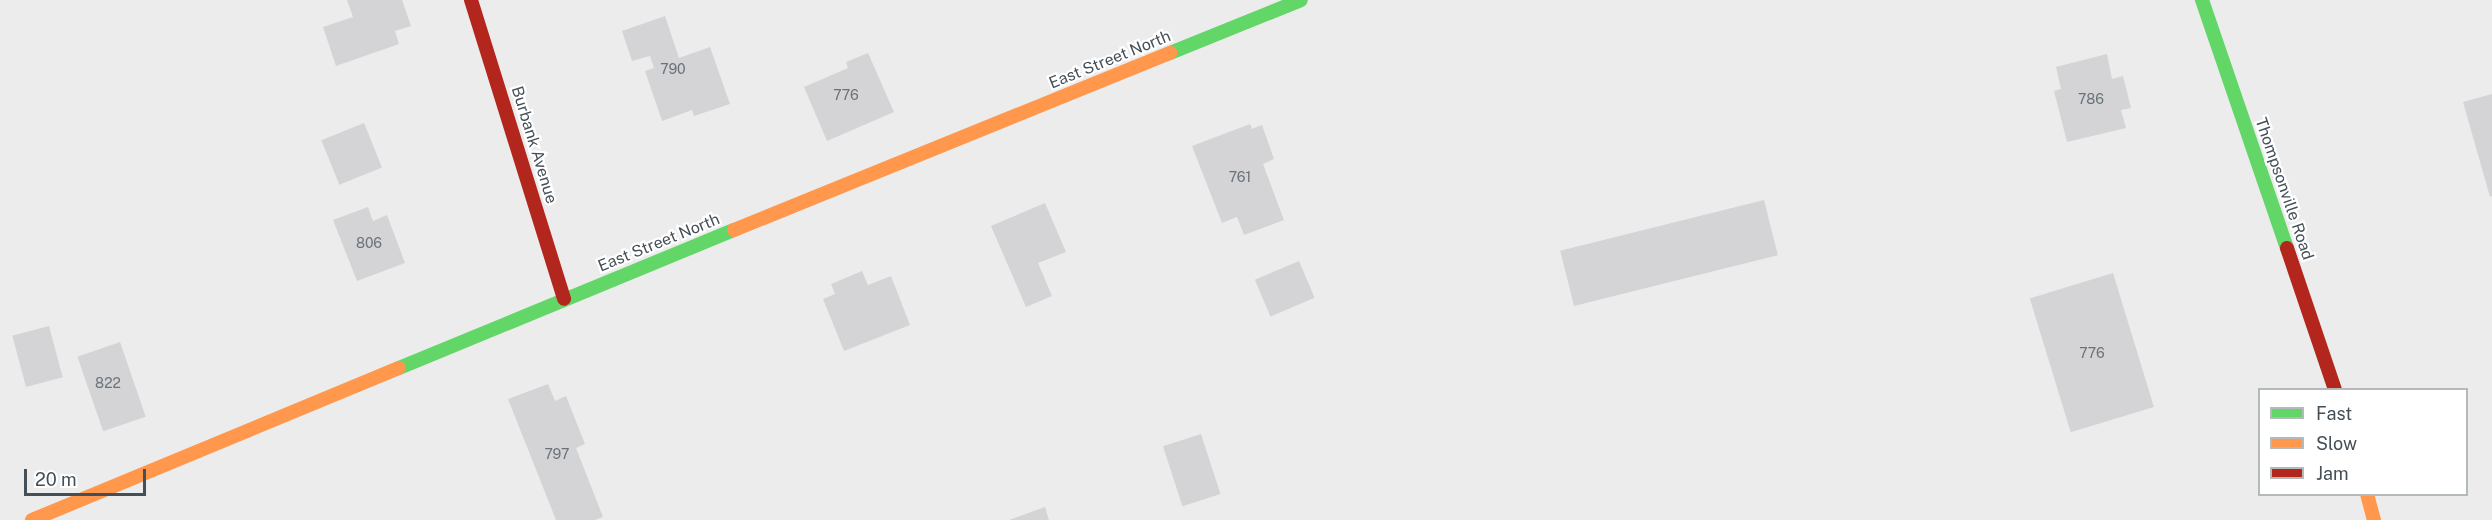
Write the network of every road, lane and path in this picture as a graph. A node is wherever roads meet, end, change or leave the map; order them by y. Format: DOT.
graph roads {
  1 [pos="471,0"];
  2 [pos="1301,0"];
  3 [pos="2202,0"];
  4 [pos="564,299"];
  5 [pos="2334,388"];
  6 [pos="2367,496"];
  7 [pos="32,520"];
  8 [pos="2374,520"];
  1 -- 4 [label="main road, Burbank Avenue"];
  2 -- 4 [label="main road, East Street North"];
  3 -- 5 [label="main road, Thompsonville Road"];
  4 -- 7 [label="main road, East Street North"];
  6 -- 8 [label="main road"];
}
